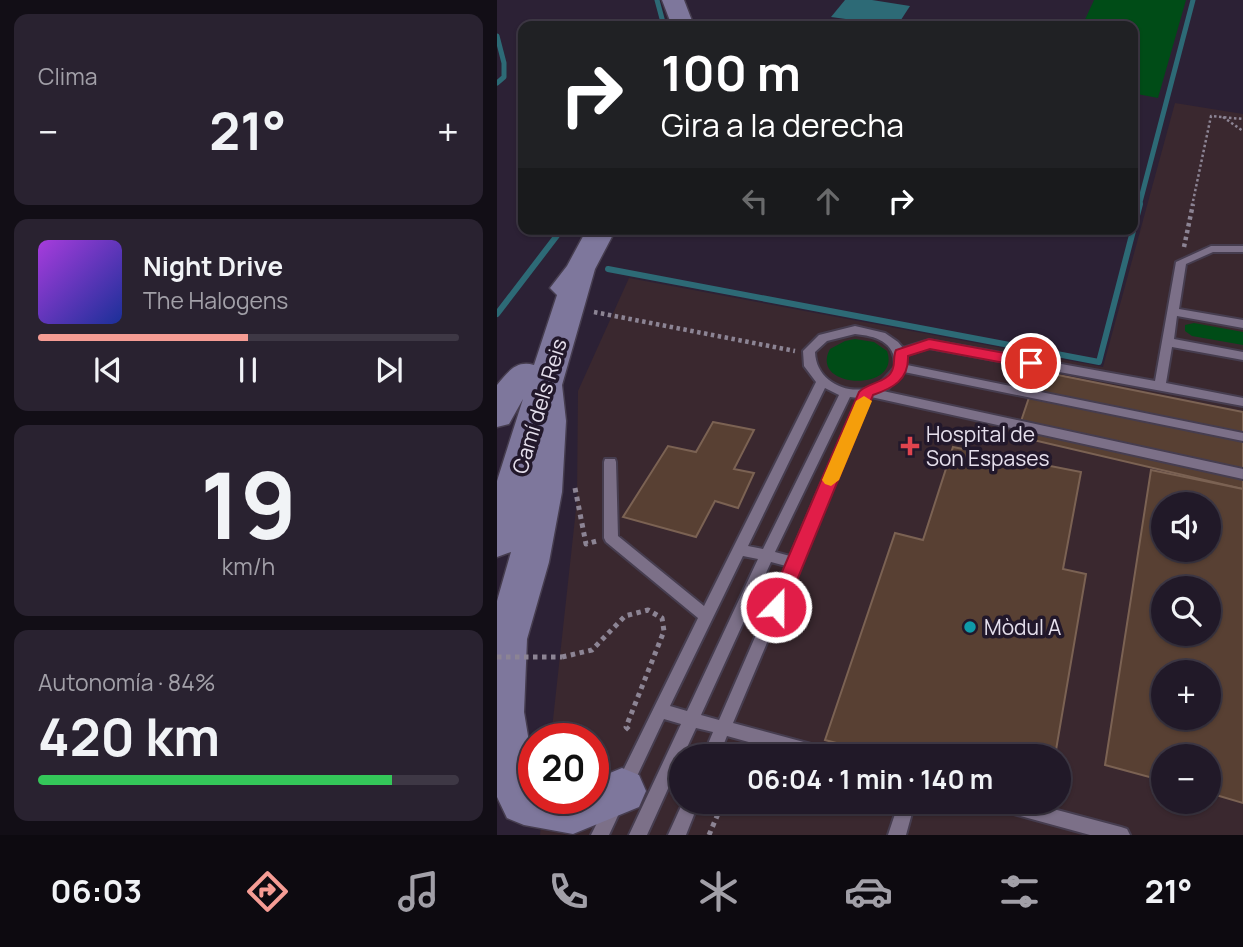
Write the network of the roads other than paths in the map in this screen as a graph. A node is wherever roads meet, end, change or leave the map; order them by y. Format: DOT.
graph roads {
  1 [pos="674,0"];
  2 [pos="681,21"];
  3 [pos="599,235"];
  4 [pos="1243,248"];
  5 [pos="1172,312"];
  6 [pos="1243,324"];
  7 [pos="1167,342"];
  8 [pos="901,353"];
  9 [pos="1243,356"];
  10 [pos="901,368"];
  11 [pos="536,380"];
  12 [pos="821,383"];
  13 [pos="1160,386"];
  14 [pos="846,392"];
  15 [pos="867,392"];
  16 [pos="1243,402"];
  17 [pos="497,415"];
  18 [pos="1243,437"];
  19 [pos="610,462"];
  20 [pos="497,464"];
  21 [pos="1243,474"];
  22 [pos="497,541"];
  23 [pos="741,550"];
  24 [pos="766,556"];
  25 [pos="794,562"];
  26 [pos="708,617"];
  27 [pos="500,653"];
  28 [pos="661,711"];
  29 [pos="690,720"];
  30 [pos="723,729"];
  31 [pos="716,744"];
  32 [pos="780,744"];
  33 [pos="621,790"];
  34 [pos="686,814"];
  35 [pos="903,814"];
  36 [pos="1043,814"];
  37 [pos="600,835"];
  38 [pos="638,835"];
  39 [pos="677,835"];
  40 [pos="897,835"];
  41 [pos="1121,835"];
  1 -- 2 [label="street"];
  3 -- 11 [label="street, Camí dels Reis"];
  4 -- 5 [label="lane"];
  5 -- 6 [label="lane"];
  5 -- 7 [label="lane"];
  7 -- 9 [label="lane"];
  7 -- 13 [label="lane"];
  8 -- 10 [label="lane"];
  8 -- 12 [label="lane"];
  8 -- 13 [label="lane"];
  10 -- 15 [label="lane"];
  10 -- 18 [label="lane"];
  11 -- 17 [label="street"];
  11 -- 20 [label="street, Camí dels Reis"];
  11 -- 22 [label="street, Camí dels Reis"];
  11 -- 27 [label="street"];
  12 -- 14 [label="lane"];
  12 -- 23 [label="lane"];
  13 -- 16 [label="lane"];
  14 -- 15 [label="lane"];
  14 -- 24 [label="lane"];
  15 -- 21 [label="lane"];
  15 -- 25 [label="lane"];
  19 -- 26 [label="lane"];
  23 -- 24 [label="lane"];
  23 -- 26 [label="lane"];
  24 -- 25 [label="lane"];
  24 -- 29 [label="lane"];
  25 -- 30 [label="lane"];
  26 -- 28 [label="lane"];
  27 -- 33 [label="street"];
  28 -- 29 [label="lane"];
  28 -- 33 [label="lane"];
  29 -- 30 [label="lane"];
  29 -- 38 [label="lane"];
  30 -- 31 [label="lane"];
  30 -- 32 [label="lane"];
  33 -- 37 [label="lane"];
  34 -- 39 [label="lane"];
  35 -- 40 [label="lane"];
  36 -- 41 [label="lane"];
}
